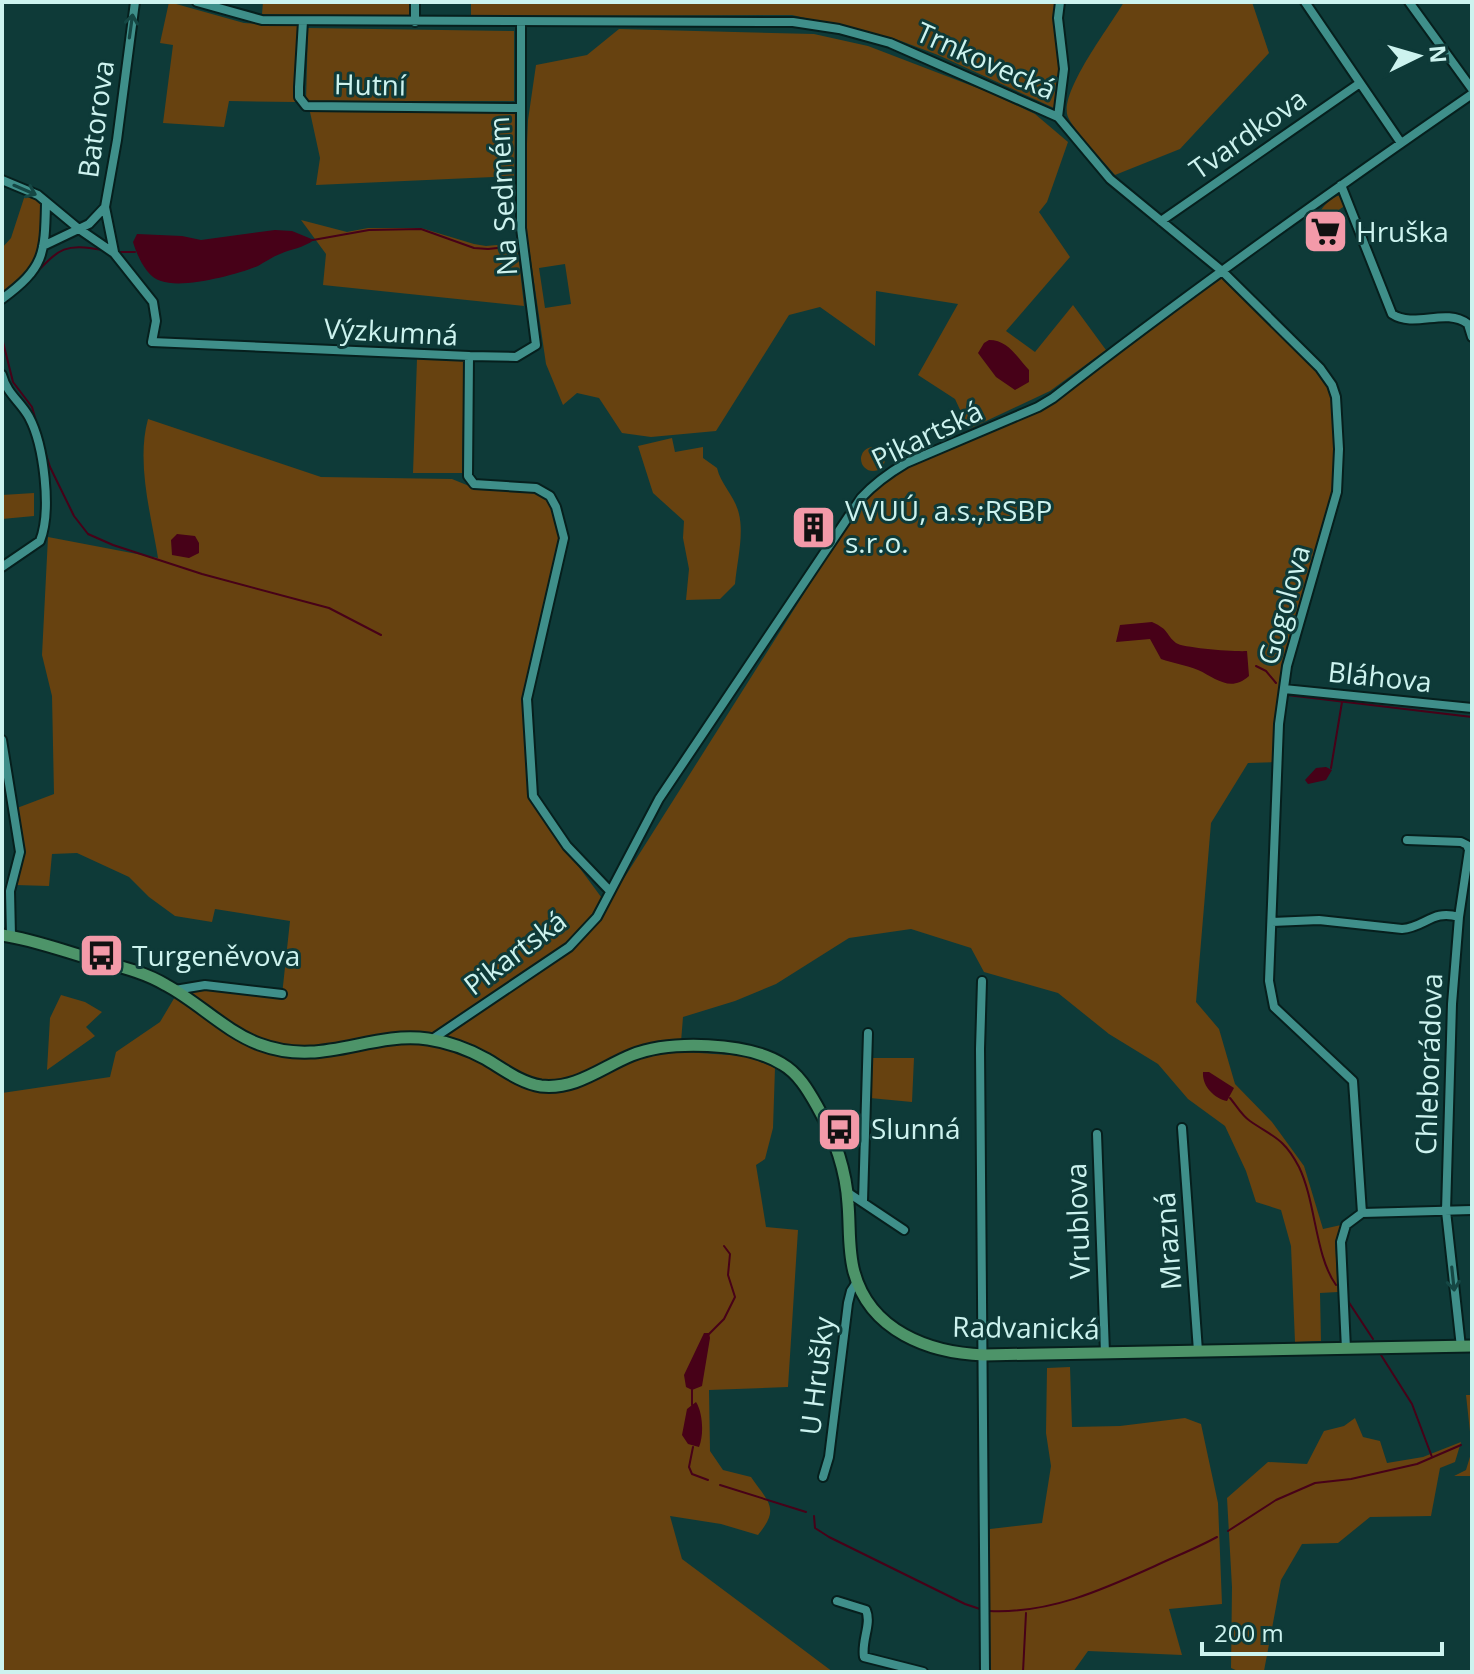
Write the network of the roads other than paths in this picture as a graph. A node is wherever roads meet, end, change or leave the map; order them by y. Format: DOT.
graph roads {
  1 [pos="135,2"];
  2 [pos="197,2"];
  3 [pos="415,2"];
  4 [pos="1060,2"];
  5 [pos="1305,2"];
  6 [pos="1409,2"];
  7 [pos="303,21"];
  8 [pos="415,22"];
  9 [pos="521,22"];
  10 [pos="1360,83"];
  11 [pos="1472,92"];
  12 [pos="521,108"];
  13 [pos="1058,117"];
  14 [pos="1401,143"];
  15 [pos="2,180"];
  16 [pos="1341,185"];
  17 [pos="46,203"];
  18 [pos="105,207"];
  19 [pos="1161,221"];
  20 [pos="79,229"];
  21 [pos="43,246"];
  22 [pos="114,253"];
  23 [pos="1222,271"];
  24 [pos="2,299"];
  25 [pos="1472,337"];
  26 [pos="469,356"];
  27 [pos="2,375"];
  28 [pos="2,567"];
  29 [pos="1284,689"];
  30 [pos="1472,707"];
  31 [pos="2,740"];
  32 [pos="1407,840"];
  33 [pos="610,891"];
  34 [pos="1459,917"];
  35 [pos="1272,922"];
  36 [pos="6,935"];
  37 [pos="982,981"];
  38 [pos="175,990"];
  39 [pos="282,994"];
  40 [pos="868,1033"];
  41 [pos="431,1040"];
  42 [pos="1182,1128"];
  43 [pos="1097,1134"];
  44 [pos="847,1192"];
  45 [pos="863,1201"];
  46 [pos="1472,1210"];
  47 [pos="1446,1211"];
  48 [pos="1362,1213"];
  49 [pos="904,1230"];
  50 [pos="857,1282"];
  51 [pos="1466,1347"];
  52 [pos="1346,1349"];
  53 [pos="1198,1351"];
  54 [pos="1105,1353"];
  55 [pos="984,1355"];
  56 [pos="823,1477"];
  57 [pos="837,1601"];
  58 [pos="923,1672"];
  59 [pos="985,1672"];
  18 -- 1 [label="street, Batorova, one-way"];
  2 -- 7 [label="street, Trnkovecká"];
  3 -- 8 [label="street"];
  4 -- 13 [label="street"];
  5 -- 10 [label="street"];
  6 -- 11 [label="street"];
  7 -- 8 [label="street, Trnkovecká"];
  7 -- 12 [label="street, Hutní"];
  8 -- 9 [label="street, Trnkovecká"];
  9 -- 12 [label="street, Na Sedmém"];
  9 -- 13 [label="street, Trnkovecká"];
  10 -- 14 [label="street"];
  10 -- 19 [label="street, Tvardkova"];
  11 -- 14 [label="street, Pikartská"];
  12 -- 26 [label="street, Na Sedmém"];
  13 -- 19 [label="street, Trnkovecká"];
  14 -- 16 [label="street, Pikartská"];
  15 -- 17 [label="street, one-way"];
  16 -- 23 [label="street, Pikartská"];
  16 -- 25 [label="street"];
  17 -- 20 [label="street, Výzkumná"];
  17 -- 21 [label="street"];
  18 -- 20 [label="street, Batorova"];
  18 -- 22 [label="street"];
  19 -- 23 [label="street, Trnkovecká"];
  20 -- 21 [label="street, Batorova"];
  20 -- 22 [label="street, Výzkumná"];
  21 -- 24 [label="street"];
  22 -- 26 [label="street, Výzkumná"];
  23 -- 29 [label="street, Gogolova"];
  23 -- 33 [label="street, Pikartská"];
  26 -- 33 [label="street, Výzkumná"];
  27 -- 28 [label="street"];
  29 -- 30 [label="street, Bláhova"];
  29 -- 35 [label="street, Gogolova"];
  31 -- 36 [label="street"];
  32 -- 34 [label="street, Chleborádova"];
  33 -- 41 [label="street, Pikartská"];
  34 -- 35 [label="street"];
  34 -- 47 [label="street, Chleborádova"];
  35 -- 48 [label="street, Gogolova"];
  36 -- 38 [label="street, Radvanická"];
  37 -- 55 [label="street"];
  38 -- 39 [label="street"];
  38 -- 41 [label="street, Radvanická"];
  40 -- 45 [label="street"];
  41 -- 44 [label="street, Radvanická"];
  42 -- 53 [label="street, Mrazná"];
  43 -- 54 [label="street, Vrublova"];
  44 -- 45 [label="street"];
  44 -- 50 [label="street, Radvanická"];
  45 -- 49 [label="street"];
  46 -- 47 [label="street"];
  47 -- 48 [label="street"];
  47 -- 51 [label="street, Chleborádova, one-way"];
  48 -- 52 [label="street"];
  50 -- 55 [label="street, Radvanická"];
  50 -- 56 [label="street, U Hrušky"];
  51 -- 52 [label="street, Radvanická"];
  52 -- 53 [label="street, Radvanická"];
  53 -- 54 [label="street, Radvanická"];
  54 -- 55 [label="street, Radvanická"];
  55 -- 59 [label="street"];
  57 -- 58 [label="street"];
}
